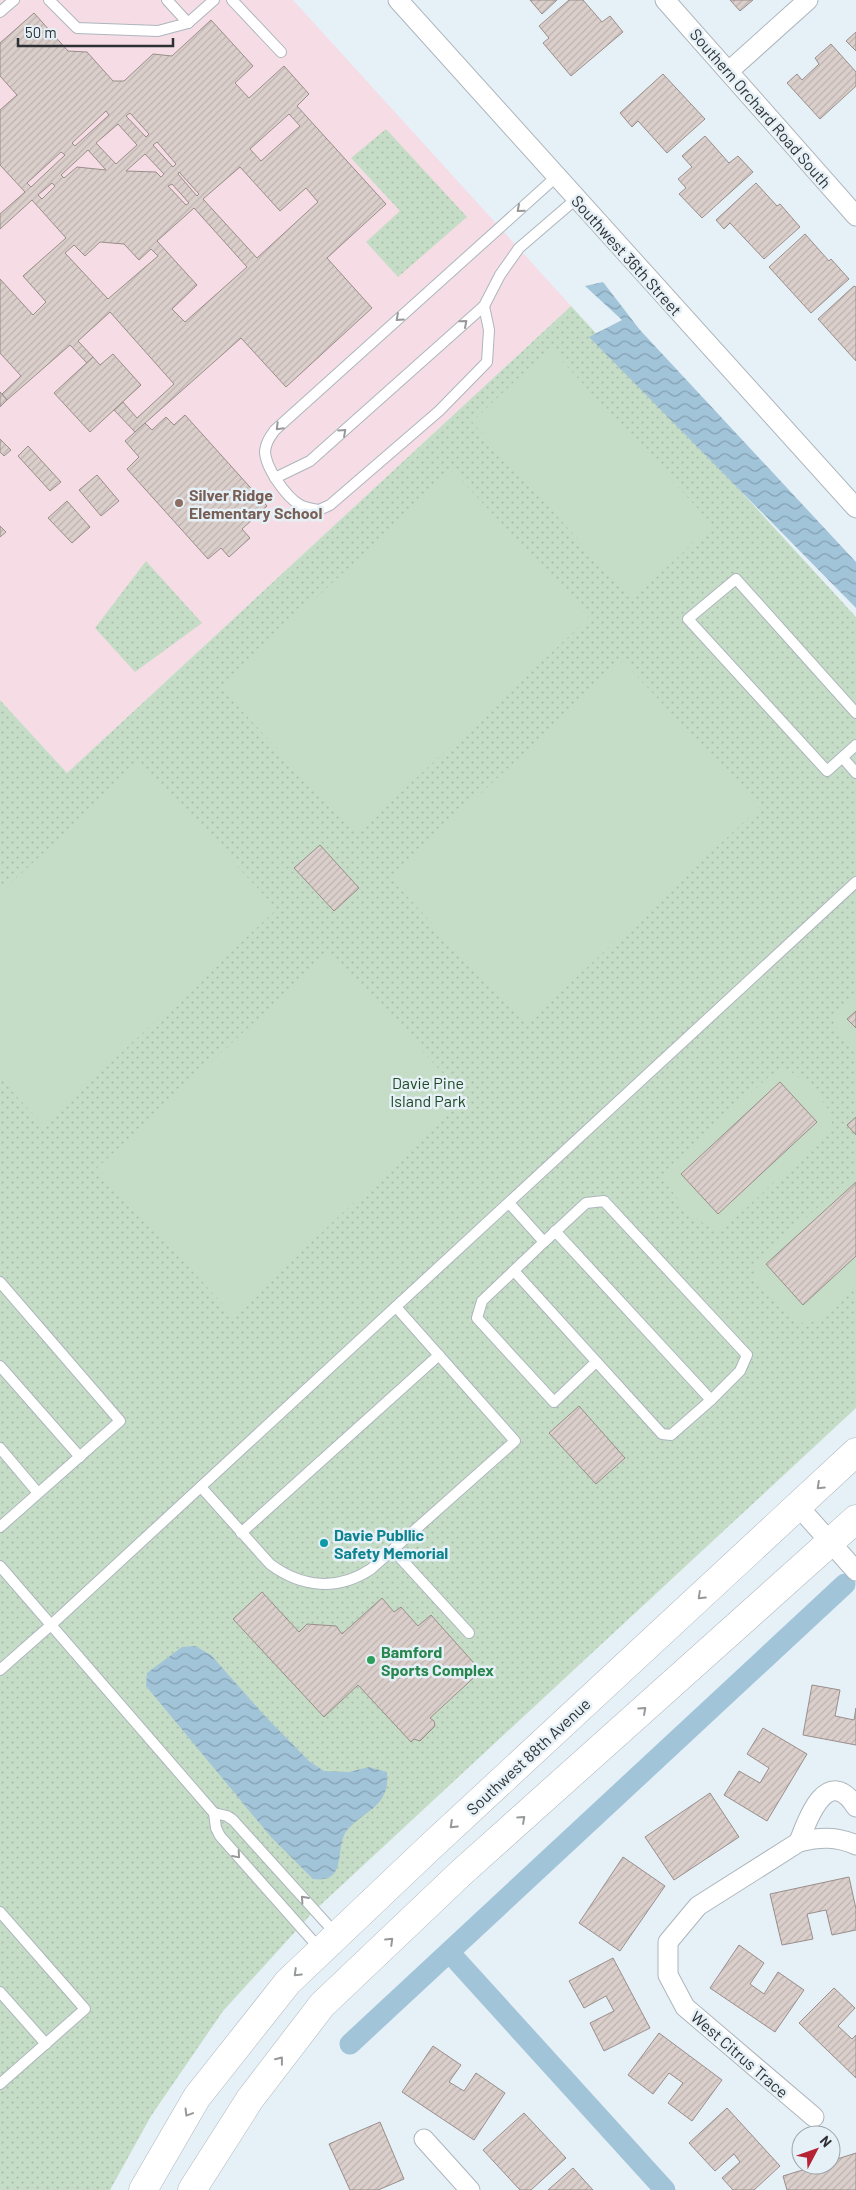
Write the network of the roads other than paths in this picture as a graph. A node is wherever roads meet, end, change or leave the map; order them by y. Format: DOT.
graph roads {
  1 [pos="14,0"];
  2 [pos="49,0"];
  3 [pos="167,0"];
  4 [pos="214,0"];
  5 [pos="232,0"];
  6 [pos="398,0"];
  7 [pos="665,0"];
  8 [pos="808,0"];
  9 [pos="0,12"];
  10 [pos="188,23"];
  11 [pos="281,52"];
  12 [pos="729,71"];
  13 [pos="556,176"];
  14 [pos="576,199"];
  15 [pos="856,216"];
  16 [pos="484,306"];
  17 [pos="274,478"];
  18 [pos="856,508"];
  19 [pos="856,713"];
  20 [pos="856,745"];
  21 [pos="842,758"];
  22 [pos="856,773"];
  23 [pos="856,882"];
  24 [pos="510,1204"];
  25 [pos="555,1231"];
  26 [pos="544,1242"];
  27 [pos="514,1271"];
  28 [pos="0,1282"];
  29 [pos="396,1307"];
  30 [pos="439,1355"];
  31 [pos="596,1362"];
  32 [pos="0,1366"];
  33 [pos="711,1400"];
  34 [pos="0,1448"];
  35 [pos="856,1452"];
  36 [pos="80,1457"];
  37 [pos="201,1487"];
  38 [pos="38,1493"];
  39 [pos="798,1506"];
  40 [pos="856,1519"];
  41 [pos="0,1527"];
  42 [pos="242,1533"];
  43 [pos="831,1543"];
  44 [pos="393,1550"];
  45 [pos="0,1566"];
  46 [pos="856,1571"];
  47 [pos="51,1625"];
  48 [pos="469,1633"];
  49 [pos="0,1670"];
  50 [pos="856,1807"];
  51 [pos="214,1813"];
  52 [pos="798,1842"];
  53 [pos="856,1845"];
  54 [pos="0,1912"];
  55 [pos="329,1942"];
  56 [pos="0,1992"];
  57 [pos="46,2044"];
  58 [pos="1,2082"];
  59 [pos="814,2117"];
  60 [pos="424,2139"];
  61 [pos="143,2190"];
  62 [pos="192,2190"];
  63 [pos="470,2190"];
  1 -- 9 [label="lane"];
  2 -- 10 [label="lane"];
  3 -- 10 [label="lane"];
  4 -- 10 [label="lane"];
  5 -- 11 [label="lane"];
  6 -- 13 [label="street, Southwest 36th Street"];
  7 -- 12 [label="street, Southern Orchard Road South"];
  8 -- 12 [label="street"];
  12 -- 15 [label="street, Southern Orchard Road South"];
  13 -- 14 [label="street, Southwest 36th Street"];
  13 -- 17 [label="lane, one-way"];
  14 -- 16 [label="lane"];
  14 -- 18 [label="street, Southwest 36th Street"];
  17 -- 16 [label="lane, one-way"];
  16 -- 17 [label="lane"];
  19 -- 21 [label="lane"];
  20 -- 21 [label="lane"];
  21 -- 22 [label="lane"];
  23 -- 24 [label="lane"];
  24 -- 26 [label="lane"];
  24 -- 29 [label="lane"];
  25 -- 26 [label="lane"];
  25 -- 33 [label="lane"];
  25 -- 33 [label="lane"];
  26 -- 27 [label="lane"];
  27 -- 31 [label="lane"];
  27 -- 31 [label="lane"];
  28 -- 36 [label="lane"];
  29 -- 30 [label="lane"];
  29 -- 37 [label="lane"];
  30 -- 42 [label="lane"];
  30 -- 44 [label="lane"];
  31 -- 33 [label="lane"];
  32 -- 36 [label="lane"];
  34 -- 38 [label="lane"];
  35 -- 39 [label="main road, Southwest 88th Avenue, one-way"];
  36 -- 38 [label="lane"];
  37 -- 42 [label="lane"];
  37 -- 47 [label="lane"];
  38 -- 41 [label="lane"];
  39 -- 43 [label="street"];
  39 -- 55 [label="main road, Southwest 88th Avenue, one-way"];
  40 -- 43 [label="main road"];
  42 -- 44 [label="lane"];
  43 -- 46 [label="street"];
  62 -- 43 [label="main road, one-way"];
  44 -- 48 [label="lane"];
  45 -- 47 [label="lane"];
  47 -- 49 [label="lane"];
  47 -- 51 [label="lane"];
  50 -- 52 [label="street"];
  55 -- 51 [label="lane, one-way"];
  51 -- 55 [label="lane, one-way"];
  52 -- 53 [label="street, West Citrus Trace"];
  52 -- 59 [label="street, West Citrus Trace"];
  54 -- 57 [label="lane"];
  55 -- 61 [label="main road, Southwest 88th Avenue, one-way"];
  56 -- 57 [label="lane"];
  57 -- 58 [label="lane"];
  60 -- 63 [label="street"];
}
